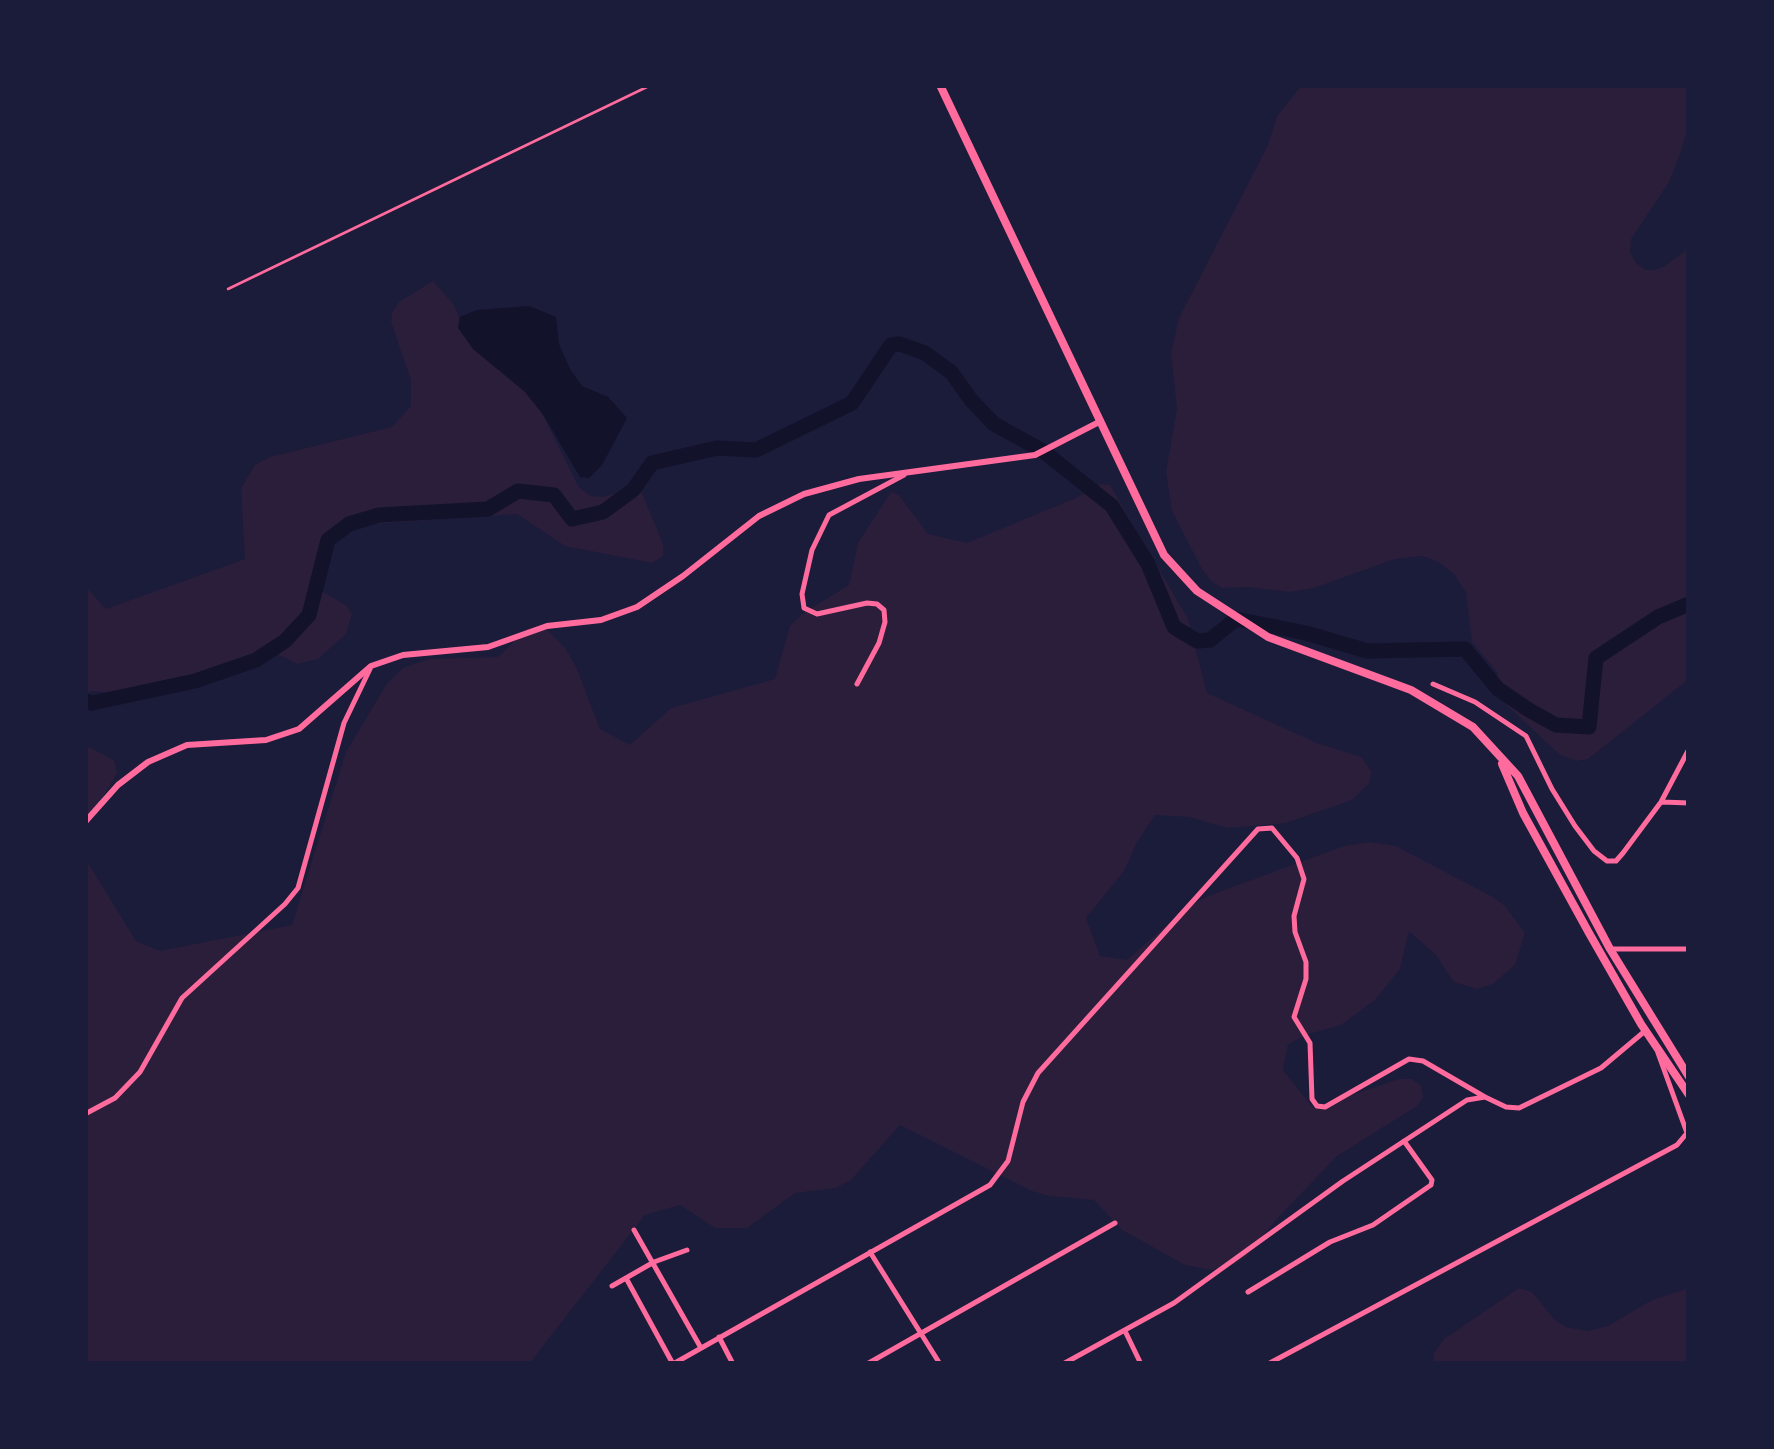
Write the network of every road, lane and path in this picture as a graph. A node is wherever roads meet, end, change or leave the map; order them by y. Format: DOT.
graph roads {
  1 [pos="651,85"];
  2 [pos="940,85"];
  3 [pos="228,289"];
  4 [pos="1101,421"];
  5 [pos="907,473"];
  6 [pos="372,666"];
  7 [pos="857,684"];
  8 [pos="1433,684"];
  9 [pos="1689,749"];
  10 [pos="1500,760"];
  11 [pos="1660,802"];
  12 [pos="1689,803"];
  13 [pos="85,822"];
  14 [pos="1689,949"];
  15 [pos="1610,950"];
  16 [pos="1645,1031"];
  17 [pos="1658,1050"];
  18 [pos="1689,1076"];
  19 [pos="1689,1094"];
  20 [pos="1485,1097"];
  21 [pos="85,1114"];
  22 [pos="1404,1141"];
  23 [pos="1116,1223"];
  24 [pos="634,1230"];
  25 [pos="686,1250"];
  26 [pos="870,1252"];
  27 [pos="654,1262"];
  28 [pos="626,1278"];
  29 [pos="612,1286"];
  30 [pos="1248,1292"];
  31 [pos="1124,1329"];
  32 [pos="922,1333"];
  33 [pos="718,1337"];
  34 [pos="701,1348"];
  35 [pos="673,1364"];
  36 [pos="733,1364"];
  37 [pos="868,1364"];
  38 [pos="940,1364"];
  39 [pos="1063,1364"];
  40 [pos="1141,1364"];
  41 [pos="1268,1364"];
  1 -- 3 [label="lane"];
  2 -- 4 [label="main road"];
  4 -- 5 [label="street"];
  4 -- 10 [label="main road"];
  5 -- 6 [label="street"];
  5 -- 7 [label="street"];
  6 -- 13 [label="street"];
  6 -- 21 [label="street"];
  8 -- 11 [label="street"];
  9 -- 11 [label="street"];
  10 -- 15 [label="main road"];
  10 -- 16 [label="main road"];
  11 -- 12 [label="street"];
  14 -- 15 [label="street"];
  15 -- 18 [label="main road"];
  16 -- 17 [label="main road"];
  16 -- 20 [label="street"];
  17 -- 19 [label="main road"];
  17 -- 41 [label="street"];
  20 -- 22 [label="street"];
  20 -- 26 [label="street"];
  22 -- 30 [label="street"];
  22 -- 31 [label="street"];
  23 -- 32 [label="street"];
  24 -- 27 [label="street"];
  25 -- 27 [label="street"];
  26 -- 32 [label="street"];
  26 -- 33 [label="street"];
  27 -- 28 [label="street"];
  27 -- 34 [label="street"];
  28 -- 29 [label="street"];
  28 -- 35 [label="street"];
  31 -- 39 [label="street"];
  31 -- 40 [label="street"];
  32 -- 37 [label="street"];
  32 -- 38 [label="street"];
  33 -- 34 [label="street"];
  33 -- 36 [label="street"];
  34 -- 35 [label="street"];
}
